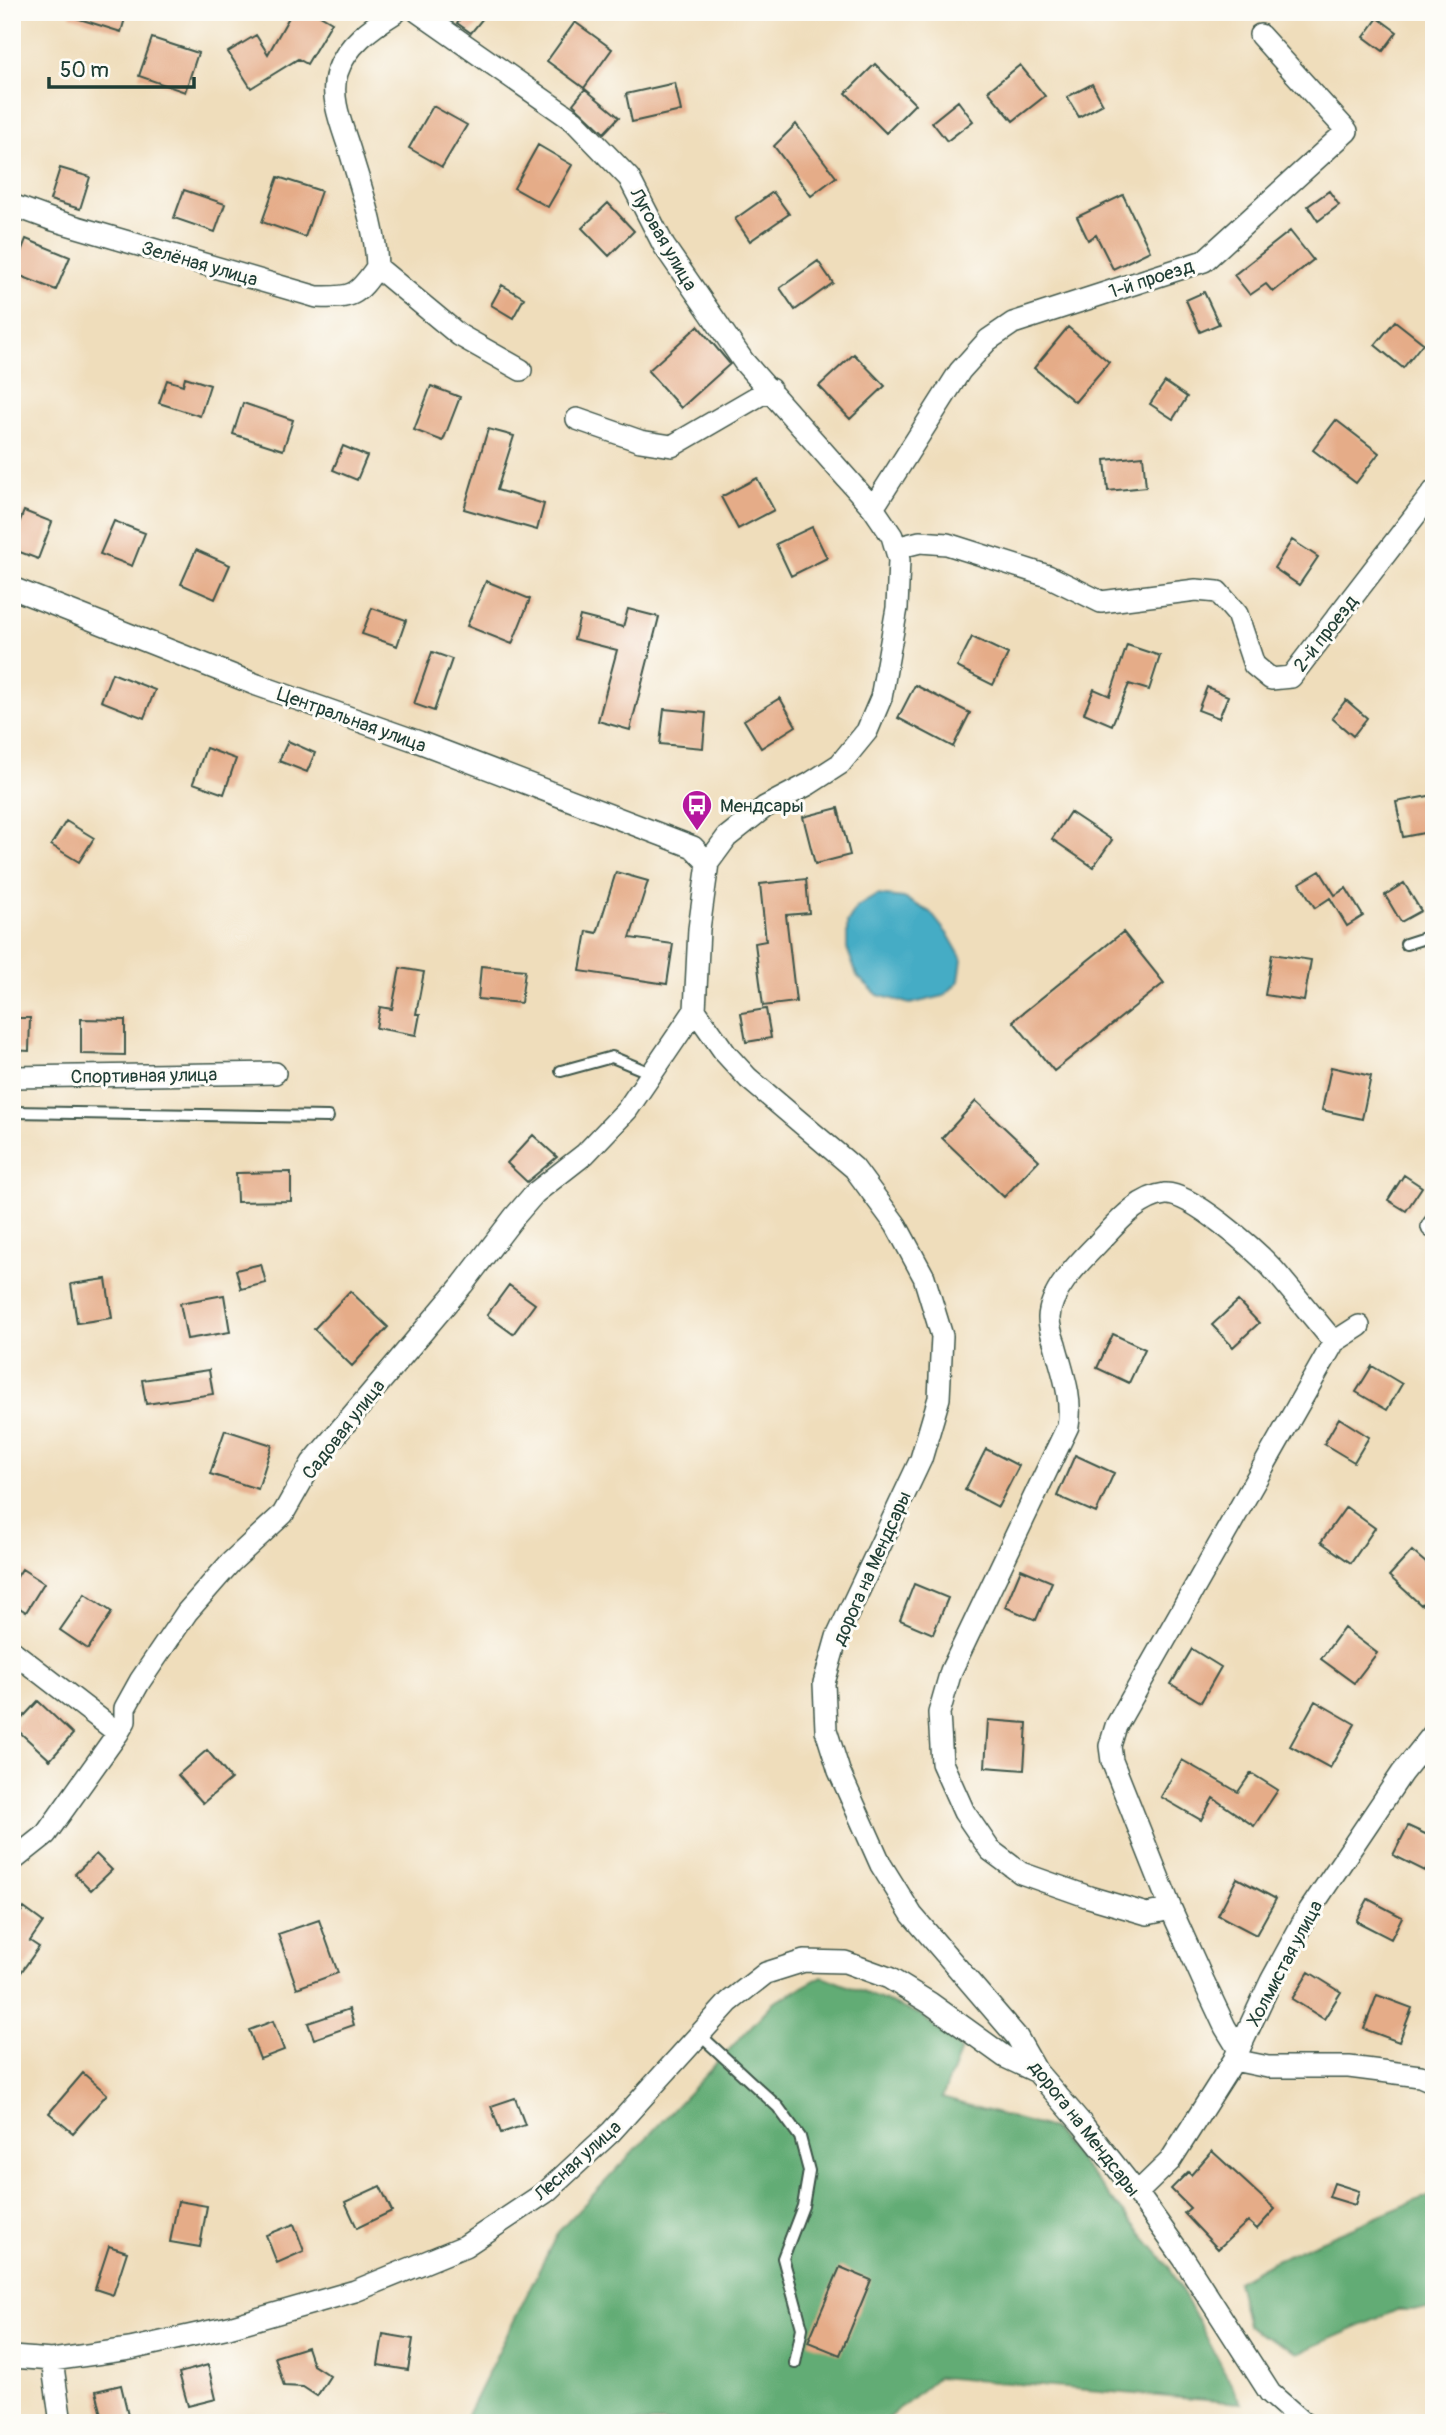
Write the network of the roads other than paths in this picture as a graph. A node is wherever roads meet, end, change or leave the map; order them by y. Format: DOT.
graph roads {
  1 [pos="396,12"];
  2 [pos="418,12"];
  3 [pos="1260,35"];
  4 [pos="12,205"];
  5 [pos="377,267"];
  6 [pos="521,370"];
  7 [pos="770,389"];
  8 [pos="577,418"];
  9 [pos="1434,491"];
  10 [pos="873,508"];
  11 [pos="896,548"];
  12 [pos="12,588"];
  13 [pos="700,855"];
  14 [pos="1434,935"];
  15 [pos="1406,944"];
  16 [pos="695,1010"];
  17 [pos="561,1071"];
  18 [pos="275,1073"];
  19 [pos="653,1074"];
  20 [pos="12,1077"];
  21 [pos="12,1112"];
  22 [pos="328,1117"];
  23 [pos="1359,1326"];
  24 [pos="1334,1342"];
  25 [pos="12,1651"];
  26 [pos="118,1732"];
  27 [pos="1434,1733"];
  28 [pos="12,1861"];
  29 [pos="1171,1909"];
  30 [pos="699,2034"];
  31 [pos="1237,2055"];
  32 [pos="1037,2072"];
  33 [pos="1434,2082"];
  34 [pos="1137,2193"];
  35 [pos="12,2357"];
  36 [pos="52,2360"];
  37 [pos="795,2363"];
  38 [pos="61,2423"];
  39 [pos="1304,2423"];
  1 -- 5 [label="street"];
  2 -- 7 [label="street, Луговая улица"];
  3 -- 10 [label="street, 1-й проезд"];
  4 -- 5 [label="street, Зелёная улица"];
  5 -- 6 [label="street"];
  7 -- 8 [label="street"];
  7 -- 10 [label="street, Луговая улица"];
  9 -- 11 [label="street, 2-й проезд"];
  10 -- 11 [label="street, Луговая улица"];
  11 -- 13 [label="street"];
  12 -- 13 [label="street, Центральная улица"];
  13 -- 16 [label="street"];
  14 -- 15 [label="lane"];
  16 -- 19 [label="street, Садовая улица"];
  16 -- 32 [label="street, дорога на Мендсары"];
  17 -- 19 [label="lane"];
  18 -- 20 [label="street, Спортивная улица"];
  19 -- 26 [label="street, Садовая улица"];
  21 -- 22 [label="lane"];
  23 -- 24 [label="street"];
  24 -- 29 [label="street"];
  24 -- 29 [label="street"];
  25 -- 26 [label="street"];
  26 -- 28 [label="street, Садовая улица"];
  27 -- 31 [label="street, Холмистая улица"];
  29 -- 31 [label="street"];
  30 -- 32 [label="street, Лесная улица"];
  30 -- 36 [label="street, Лесная улица"];
  30 -- 37 [label="lane"];
  31 -- 33 [label="street"];
  31 -- 34 [label="street, Холмистая улица"];
  32 -- 34 [label="street, дорога на Мендсары"];
  34 -- 39 [label="street, дорога на Мендсары"];
  35 -- 36 [label="street, Лесная улица"];
  36 -- 38 [label="street"];
}
